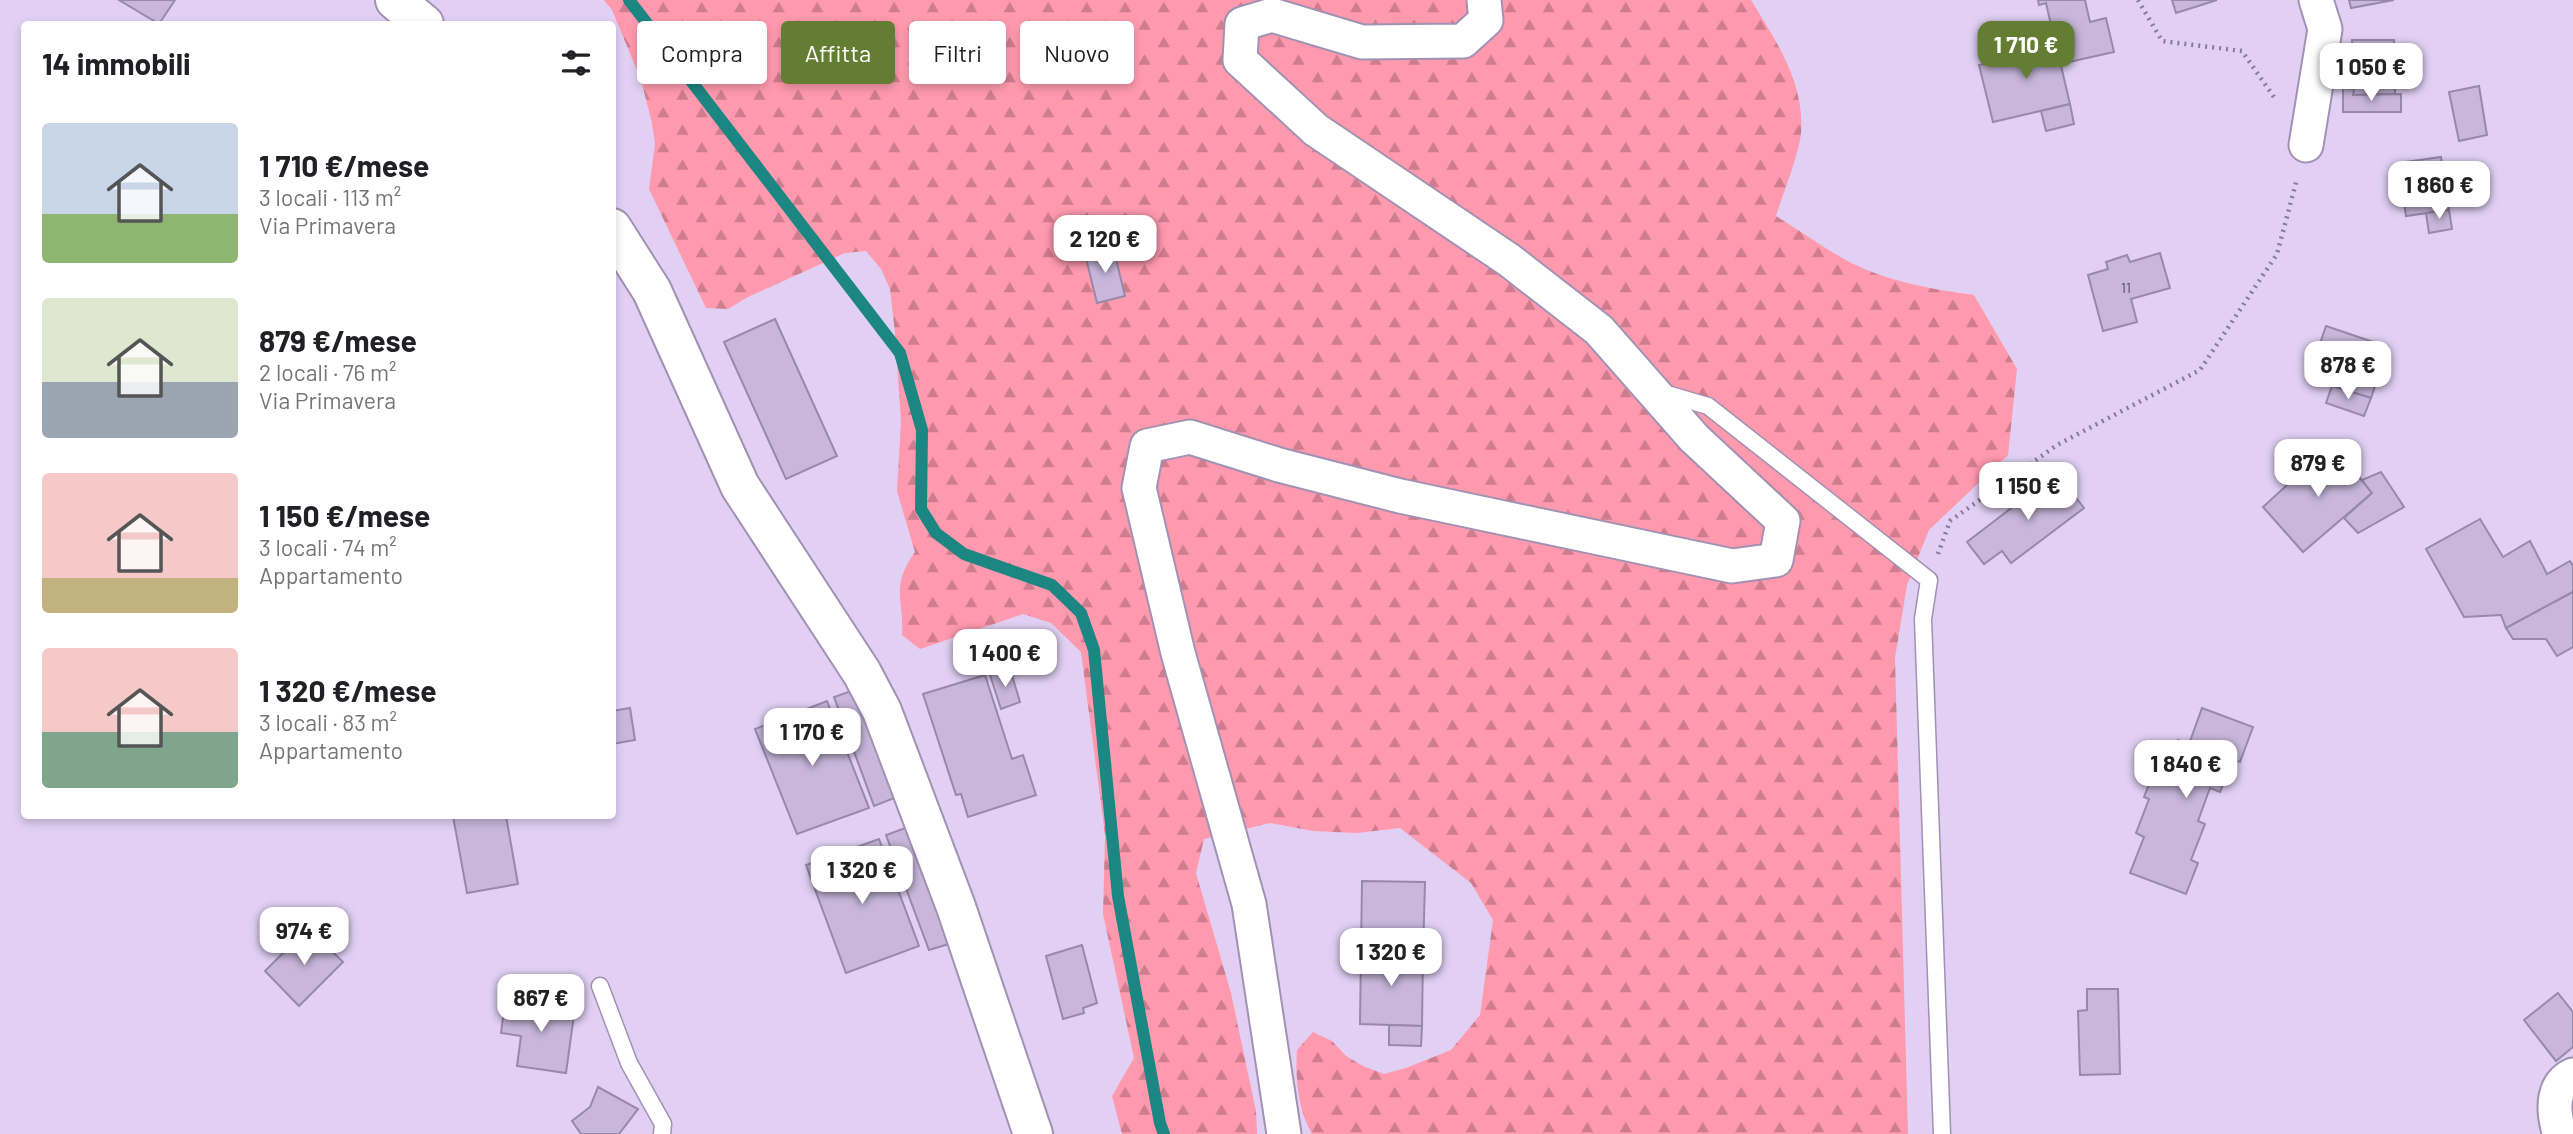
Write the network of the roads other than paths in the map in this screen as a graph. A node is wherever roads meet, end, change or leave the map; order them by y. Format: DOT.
graph roads {
  1 [pos="395,0"];
  2 [pos="1484,0"];
  3 [pos="2316,0"];
  4 [pos="420,21"];
  5 [pos="2306,145"];
  6 [pos="616,234"];
  7 [pos="1651,389"];
  8 [pos="600,986"];
  9 [pos="2573,1076"];
  10 [pos="662,1134"];
  11 [pos="1033,1134"];
  12 [pos="1284,1134"];
  13 [pos="1942,1134"];
  14 [pos="2566,1134"];
  1 -- 4 [label="street"];
  2 -- 7 [label="street"];
  3 -- 5 [label="street"];
  6 -- 11 [label="street"];
  7 -- 12 [label="street"];
  7 -- 13 [label="lane"];
  8 -- 10 [label="lane"];
  9 -- 14 [label="street"];
}
